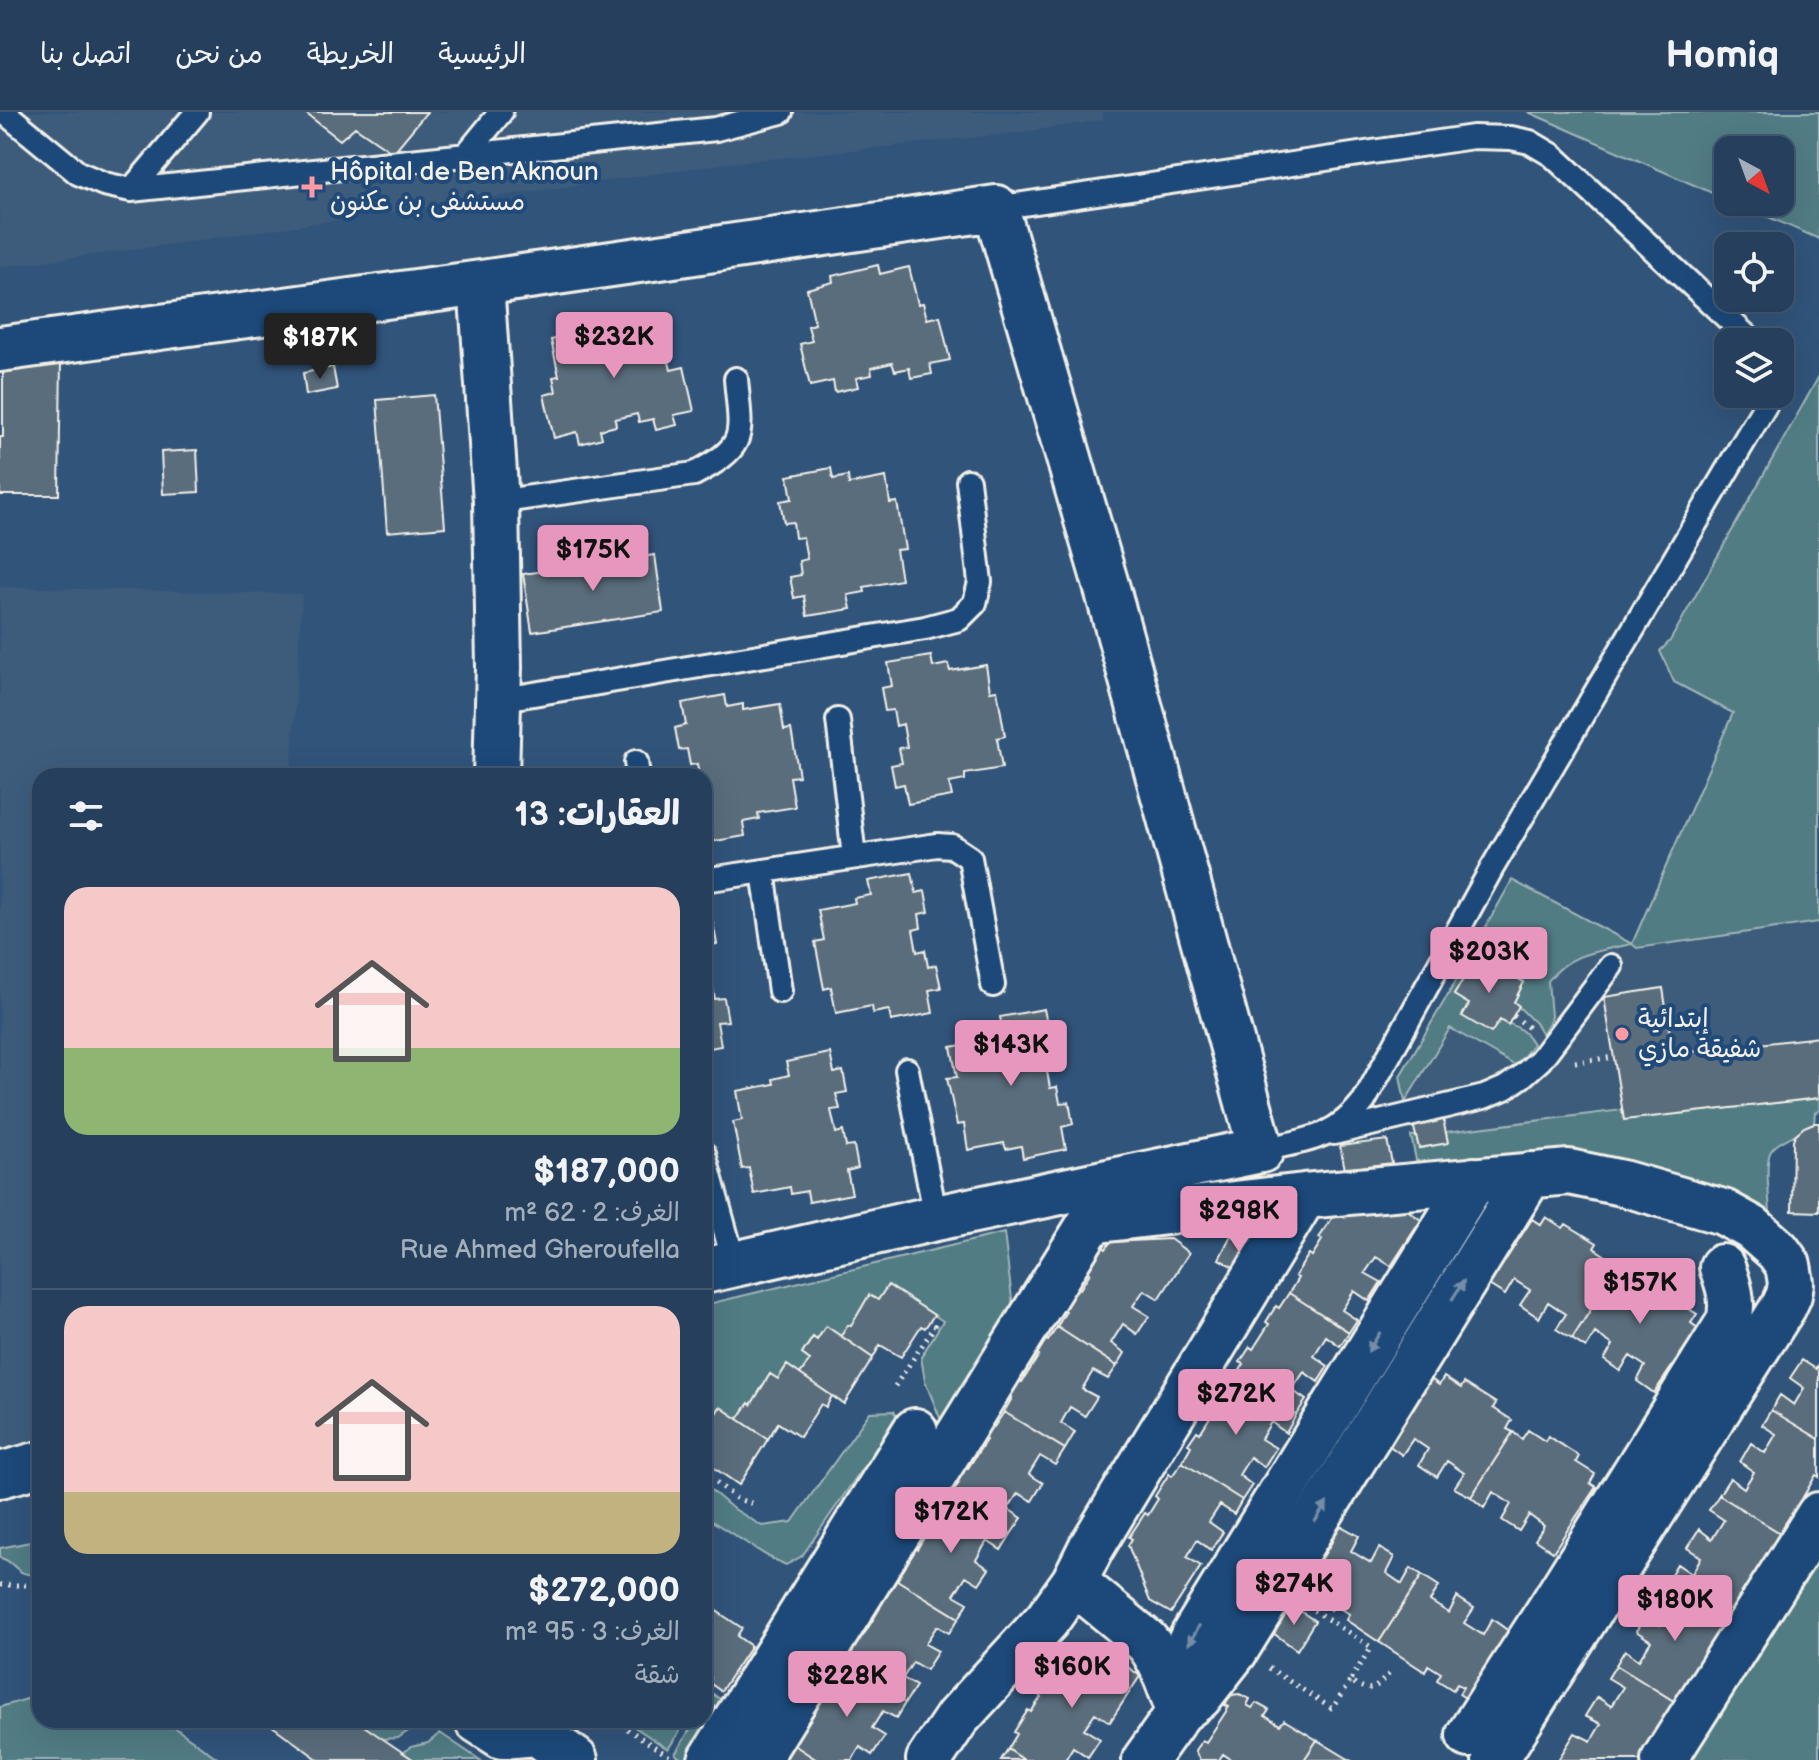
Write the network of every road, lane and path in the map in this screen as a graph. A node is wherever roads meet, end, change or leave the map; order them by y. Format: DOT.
graph roads {
  1 [pos="4,112"];
  2 [pos="197,112"];
  3 [pos="501,112"];
  4 [pos="781,112"];
  5 [pos="465,156"];
  6 [pos="131,190"];
  7 [pos="996,208"];
  8 [pos="481,283"];
  9 [pos="1738,328"];
  10 [pos="0,349"];
  11 [pos="736,379"];
  12 [pos="1764,408"];
  13 [pos="968,481"];
  14 [pos="496,502"];
  15 [pos="498,700"];
  16 [pos="838,720"];
  17 [pos="496,768"];
  18 [pos="854,857"];
  19 [pos="763,871"];
  20 [pos="712,879"];
  21 [pos="1611,966"];
  22 [pos="993,985"];
  23 [pos="780,991"];
  24 [pos="907,1070"];
  25 [pos="1321,1136"];
  26 [pos="1261,1150"];
  27 [pos="1530,1175"];
  28 [pos="1474,1180"];
  29 [pos="1304,1196"];
  30 [pos="712,1214"];
  31 [pos="936,1218"];
  32 [pos="1799,1256"];
  33 [pos="719,1267"];
  34 [pos="1722,1267"];
  35 [pos="928,1324"];
  36 [pos="895,1386"];
  37 [pos="915,1431"];
  38 [pos="32,1466"];
  39 [pos="0,1475"];
  40 [pos="712,1479"];
  41 [pos="754,1504"];
  42 [pos="1819,1515"];
  43 [pos="1074,1582"];
  44 [pos="0,1585"];
  45 [pos="32,1585"];
  46 [pos="1301,1602"];
  47 [pos="1267,1666"];
  48 [pos="1391,1672"];
  49 [pos="1350,1681"];
  50 [pos="1180,1711"];
  51 [pos="712,1726"];
  52 [pos="490,1728"];
  53 [pos="626,1728"];
  54 [pos="711,1728"];
  55 [pos="1482,1747"];
  56 [pos="694,1752"];
  57 [pos="575,1760"];
  58 [pos="757,1760"];
  59 [pos="929,1760"];
  60 [pos="1145,1760"];
  61 [pos="1664,1760"];
  1 -- 6 [label="lane"];
  2 -- 6 [label="lane"];
  3 -- 5 [label="lane"];
  4 -- 5 [label="lane"];
  5 -- 6 [label="lane"];
  7 -- 8 [label="street"];
  7 -- 9 [label="lane"];
  7 -- 26 [label="street"];
  8 -- 10 [label="street"];
  8 -- 14 [label="street"];
  11 -- 14 [label="lane"];
  12 -- 25 [label="lane"];
  13 -- 15 [label="lane"];
  14 -- 15 [label="street"];
  15 -- 17 [label="street"];
  16 -- 18 [label="lane"];
  18 -- 19 [label="lane"];
  18 -- 22 [label="lane"];
  19 -- 20 [label="lane"];
  19 -- 23 [label="lane"];
  21 -- 25 [label="lane"];
  24 -- 31 [label="lane"];
  25 -- 26 [label="lane"];
  26 -- 31 [label="street"];
  27 -- 28 [label="street"];
  27 -- 32 [label="street"];
  50 -- 27 [label="street, one-way"];
  28 -- 29 [label="street"];
  28 -- 50 [label="street, one-way"];
  29 -- 43 [label="street"];
  29 -- 58 [label="street"];
  30 -- 33 [label="lane"];
  31 -- 33 [label="street"];
  32 -- 55 [label="street"];
  34 -- 55 [label="street"];
  35 -- 36 [label="path"];
  37 -- 51 [label="street"];
  38 -- 39 [label="street"];
  40 -- 41 [label="path"];
  42 -- 61 [label="street"];
  43 -- 50 [label="street"];
  43 -- 59 [label="street"];
  44 -- 45 [label="path"];
  46 -- 49 [label="path"];
  47 -- 49 [label="path"];
  48 -- 49 [label="path"];
  50 -- 60 [label="street"];
  52 -- 57 [label="street"];
  53 -- 56 [label="path"];
  54 -- 56 [label="street"];
}
